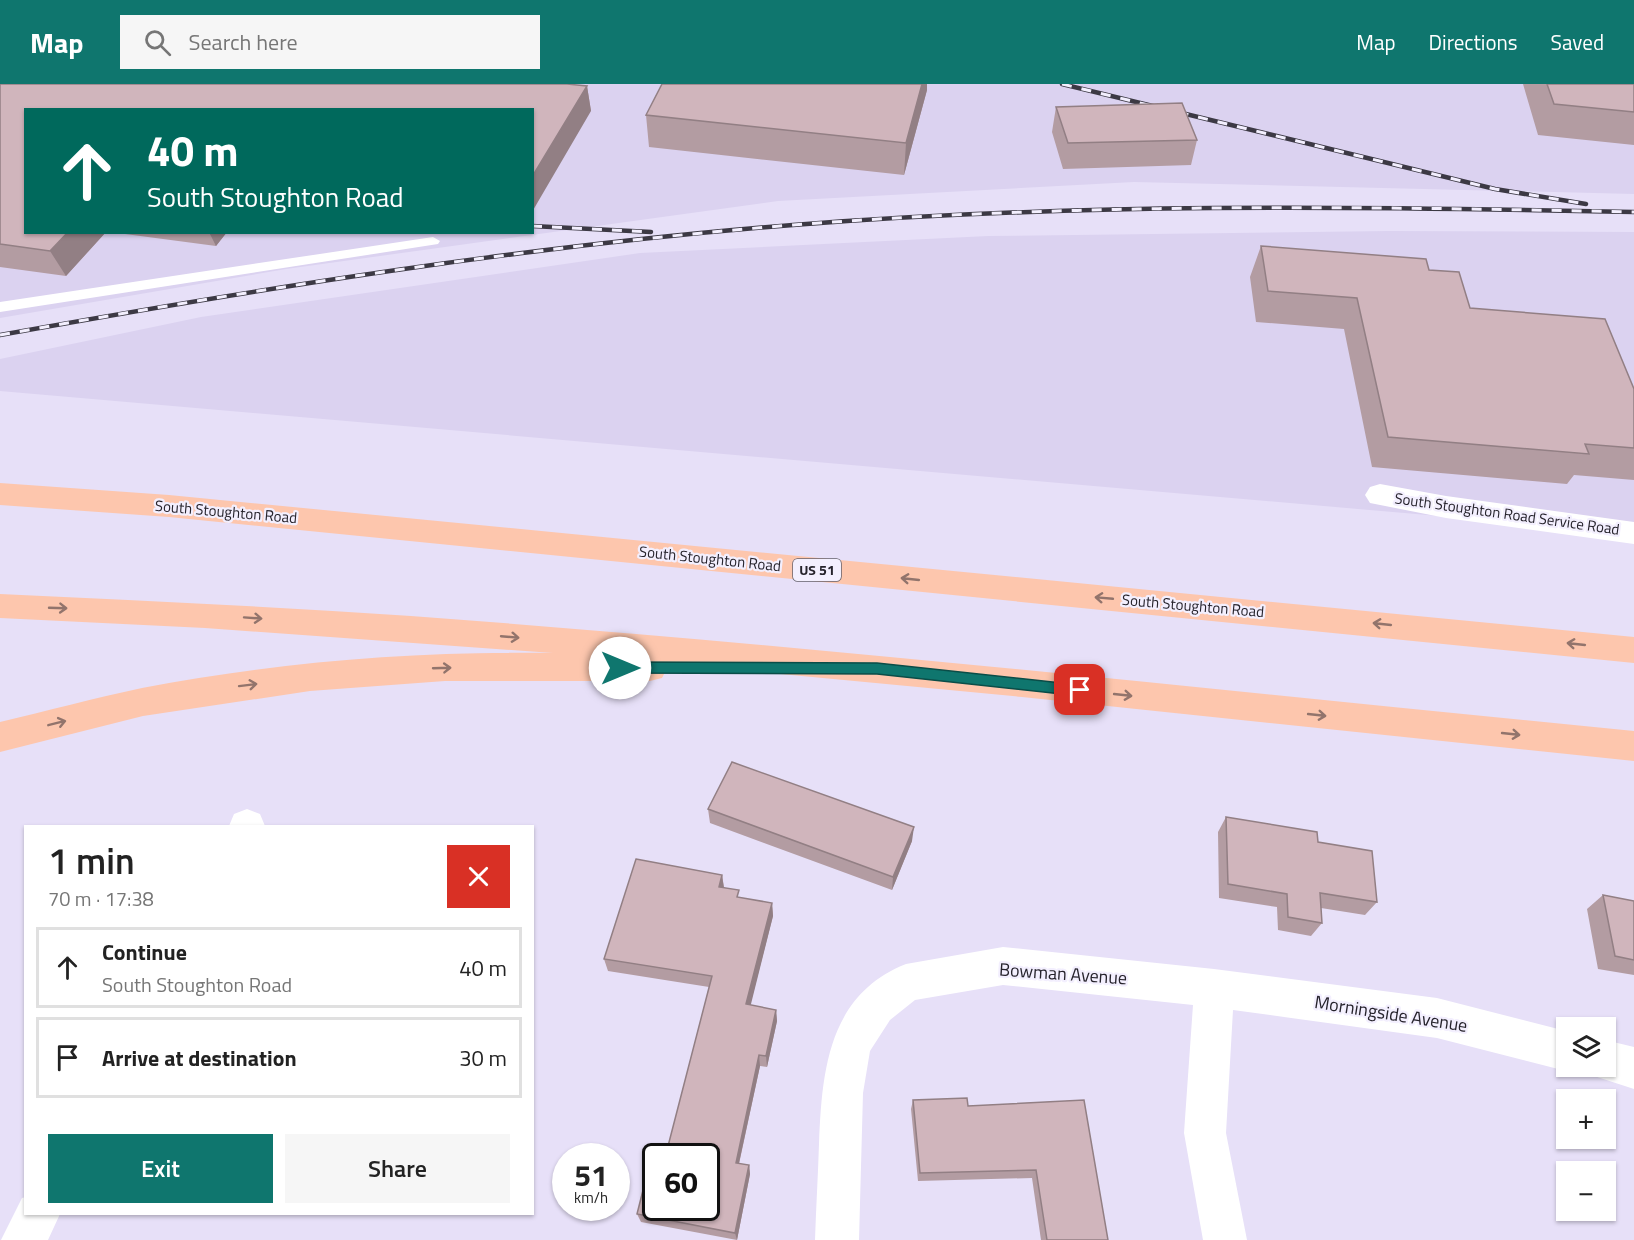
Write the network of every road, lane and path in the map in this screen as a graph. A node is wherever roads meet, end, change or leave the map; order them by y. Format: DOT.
graph roads {
  1 [pos="433,241"];
  2 [pos="0,307"];
  3 [pos="0,494"];
  4 [pos="1380,495"];
  5 [pos="1634,533"];
  6 [pos="0,606"];
  7 [pos="1634,650"];
  8 [pos="877,668"];
  9 [pos="0,737"];
  10 [pos="1634,746"];
  11 [pos="1214,988"];
  12 [pos="1556,1048"];
  13 [pos="1616,1064"];
  14 [pos="1634,1068"];
  15 [pos="37,1215"];
  16 [pos="23,1240"];
  17 [pos="837,1240"];
  18 [pos="1225,1240"];
  1 -- 2 [label="lane"];
  7 -- 3 [label="main road, South Stoughton Road / US 51, one-way"];
  4 -- 5 [label="street, South Stoughton Road Service Road"];
  6 -- 8 [label="main road, one-way"];
  9 -- 8 [label="main road, one-way"];
  8 -- 10 [label="main road, one-way"];
  11 -- 12 [label="street, Morningside Avenue"];
  11 -- 17 [label="street, Bowman Avenue"];
  11 -- 18 [label="street"];
  13 -- 14 [label="street"];
  15 -- 16 [label="street"];
}
